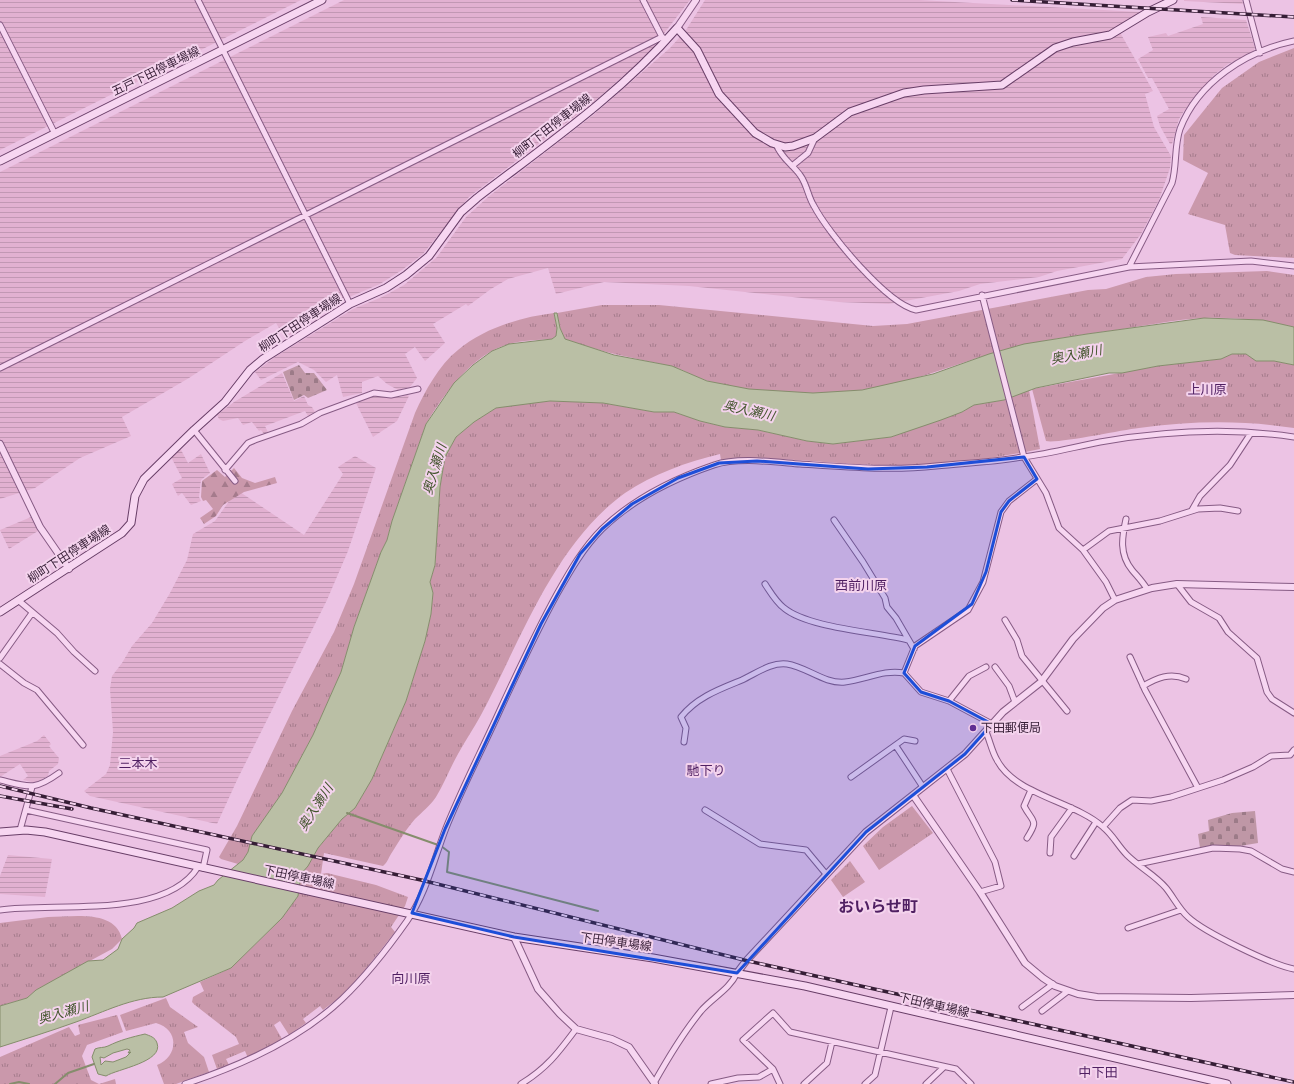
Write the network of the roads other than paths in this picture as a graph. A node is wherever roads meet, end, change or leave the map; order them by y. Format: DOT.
graph roads {
  1 [pos="198,0"];
  2 [pos="322,0"];
  3 [pos="643,0"];
  4 [pos="696,0"];
  5 [pos="1173,0"];
  6 [pos="1246,0"];
  7 [pos="0,25"];
  8 [pos="677,28"];
  9 [pos="664,38"];
  10 [pos="1294,41"];
  11 [pos="223,50"];
  12 [pos="1260,52"];
  13 [pos="55,134"];
  14 [pos="815,138"];
  15 [pos="776,144"];
  16 [pos="0,161"];
  17 [pos="792,166"];
  18 [pos="305,214"];
  19 [pos="1294,266"];
  20 [pos="1129,267"];
  21 [pos="983,298"];
  22 [pos="350,304"];
  23 [pos="0,368"];
  24 [pos="418,389"];
  25 [pos="194,430"];
  26 [pos="1251,433"];
  27 [pos="1294,437"];
  28 [pos="0,444"];
  29 [pos="1024,456"];
  30 [pos="225,470"];
  31 [pos="1037,479"];
  32 [pos="235,481"];
  33 [pos="1192,510"];
  34 [pos="1238,511"];
  35 [pos="1126,519"];
  36 [pos="834,520"];
  37 [pos="1124,528"];
  38 [pos="1083,550"];
  39 [pos="69,568"];
  40 [pos="765,584"];
  41 [pos="1177,584"];
  42 [pos="1294,587"];
  43 [pos="1147,590"];
  44 [pos="18,600"];
  45 [pos="1115,600"];
  46 [pos="0,612"];
  47 [pos="32,613"];
  48 [pos="1005,620"];
  49 [pos="908,640"];
  50 [pos="914,649"];
  51 [pos="1130,657"];
  52 [pos="0,658"];
  53 [pos="0,664"];
  54 [pos="995,666"];
  55 [pos="986,667"];
  56 [pos="95,671"];
  57 [pos="904,673"];
  58 [pos="1186,679"];
  59 [pos="1042,682"];
  60 [pos="1143,686"];
  61 [pos="949,702"];
  62 [pos="1015,702"];
  63 [pos="1294,706"];
  64 [pos="1067,711"];
  65 [pos="1292,712"];
  66 [pos="992,724"];
  67 [pos="986,732"];
  68 [pos="915,741"];
  69 [pos="684,742"];
  70 [pos="84,745"];
  71 [pos="896,746"];
  72 [pos="1294,750"];
  73 [pos="947,769"];
  74 [pos="58,773"];
  75 [pos="851,777"];
  76 [pos="0,780"];
  77 [pos="32,787"];
  78 [pos="923,787"];
  79 [pos="1198,788"];
  80 [pos="1031,790"];
  81 [pos="913,795"];
  82 [pos="1072,808"];
  83 [pos="26,810"];
  84 [pos="705,810"];
  85 [pos="1096,822"];
  86 [pos="1103,826"];
  87 [pos="20,830"];
  88 [pos="0,832"];
  89 [pos="1027,838"];
  90 [pos="1050,853"];
  91 [pos="1074,856"];
  92 [pos="1138,864"];
  93 [pos="200,867"];
  94 [pos="1294,872"];
  95 [pos="826,874"];
  96 [pos="980,892"];
  97 [pos="0,910"];
  98 [pos="1181,910"];
  99 [pos="410,913"];
  100 [pos="1128,928"];
  101 [pos="514,937"];
  102 [pos="1294,968"];
  103 [pos="737,973"];
  104 [pos="1052,984"];
  105 [pos="1068,991"];
  106 [pos="1294,995"];
  107 [pos="891,1007"];
  108 [pos="1022,1007"];
  109 [pos="1042,1011"];
  110 [pos="576,1029"];
  111 [pos="832,1042"];
  112 [pos="881,1052"];
  113 [pos="944,1067"];
  114 [pos="773,1069"];
  115 [pos="1200,1081"];
  116 [pos="525,1083"];
  117 [pos="185,1084"];
  118 [pos="654,1084"];
  119 [pos="711,1084"];
  120 [pos="780,1084"];
  121 [pos="804,1084"];
  122 [pos="865,1084"];
  123 [pos="926,1084"];
  124 [pos="971,1084"];
  125 [pos="1227,1084"];
  1 -- 11 [label="street"];
  2 -- 11 [label="main road, 五戸下田停車場線"];
  3 -- 9 [label="street"];
  4 -- 8 [label="street"];
  5 -- 14 [label="main road"];
  6 -- 12 [label="street"];
  7 -- 13 [label="street"];
  8 -- 9 [label="main road, 柳町下田停車場線"];
  8 -- 15 [label="main road"];
  9 -- 18 [label="street"];
  9 -- 22 [label="main road, 柳町下田停車場線"];
  10 -- 12 [label="street"];
  11 -- 13 [label="main road, 五戸下田停車場線"];
  11 -- 18 [label="street"];
  12 -- 20 [label="street"];
  13 -- 16 [label="main road, 五戸下田停車場線"];
  14 -- 15 [label="main road"];
  14 -- 17 [label="street"];
  15 -- 17 [label="street"];
  17 -- 21 [label="street"];
  18 -- 22 [label="street"];
  18 -- 23 [label="street"];
  19 -- 20 [label="street"];
  20 -- 21 [label="street"];
  21 -- 29 [label="street"];
  22 -- 25 [label="main road, 柳町下田停車場線"];
  24 -- 30 [label="street"];
  25 -- 30 [label="street"];
  25 -- 39 [label="main road, 柳町下田停車場線"];
  26 -- 27 [label="street"];
  26 -- 29 [label="street"];
  26 -- 33 [label="street"];
  28 -- 39 [label="street"];
  29 -- 31 [label="street"];
  29 -- 99 [label="street"];
  30 -- 32 [label="street"];
  31 -- 38 [label="street"];
  31 -- 50 [label="street"];
  33 -- 34 [label="street"];
  33 -- 37 [label="street"];
  35 -- 37 [label="street"];
  36 -- 49 [label="street"];
  37 -- 38 [label="street"];
  37 -- 43 [label="street"];
  38 -- 45 [label="street"];
  39 -- 44 [label="main road, 柳町下田停車場線"];
  40 -- 49 [label="street"];
  41 -- 42 [label="street"];
  41 -- 43 [label="street"];
  41 -- 65 [label="street"];
  43 -- 45 [label="street"];
  44 -- 46 [label="main road, 柳町下田停車場線"];
  44 -- 47 [label="street"];
  45 -- 59 [label="street"];
  47 -- 52 [label="street"];
  47 -- 56 [label="street"];
  48 -- 59 [label="street"];
  49 -- 50 [label="street"];
  50 -- 57 [label="street"];
  51 -- 60 [label="street"];
  53 -- 70 [label="street"];
  54 -- 62 [label="street"];
  55 -- 61 [label="street"];
  57 -- 61 [label="street"];
  57 -- 69 [label="street"];
  58 -- 60 [label="street"];
  59 -- 62 [label="street"];
  59 -- 64 [label="street"];
  60 -- 79 [label="street"];
  61 -- 66 [label="street"];
  62 -- 66 [label="street"];
  63 -- 65 [label="street"];
  66 -- 67 [label="street"];
  67 -- 73 [label="street"];
  67 -- 80 [label="street"];
  68 -- 71 [label="street"];
  71 -- 75 [label="street"];
  71 -- 78 [label="street"];
  72 -- 79 [label="street"];
  73 -- 78 [label="street"];
  73 -- 96 [label="street"];
  74 -- 77 [label="street"];
  76 -- 77 [label="street"];
  77 -- 83 [label="street"];
  78 -- 81 [label="street"];
  79 -- 86 [label="street"];
  80 -- 82 [label="street"];
  80 -- 89 [label="street"];
  81 -- 95 [label="street"];
  81 -- 96 [label="street"];
  82 -- 85 [label="street"];
  82 -- 90 [label="street"];
  83 -- 87 [label="street"];
  83 -- 93 [label="street"];
  84 -- 95 [label="street"];
  85 -- 86 [label="street"];
  85 -- 91 [label="street"];
  86 -- 92 [label="street"];
  87 -- 88 [label="main road, 下田停車場線"];
  87 -- 93 [label="main road, 下田停車場線"];
  92 -- 94 [label="street"];
  92 -- 98 [label="street"];
  93 -- 97 [label="street"];
  93 -- 99 [label="main road, 下田停車場線"];
  95 -- 103 [label="street"];
  96 -- 104 [label="street"];
  98 -- 100 [label="street"];
  98 -- 102 [label="street"];
  99 -- 101 [label="main road, 下田停車場線"];
  99 -- 117 [label="street"];
  101 -- 103 [label="main road, 下田停車場線"];
  101 -- 110 [label="street"];
  103 -- 107 [label="main road, 下田停車場線"];
  103 -- 118 [label="street"];
  104 -- 105 [label="street"];
  104 -- 108 [label="street"];
  105 -- 106 [label="street"];
  105 -- 109 [label="street"];
  107 -- 112 [label="street"];
  107 -- 115 [label="main road, 下田停車場線"];
  110 -- 116 [label="street"];
  110 -- 118 [label="street"];
  111 -- 112 [label="street"];
  111 -- 114 [label="street"];
  111 -- 121 [label="street"];
  112 -- 113 [label="street"];
  112 -- 122 [label="street"];
  113 -- 123 [label="street"];
  113 -- 124 [label="street"];
  114 -- 119 [label="street"];
  114 -- 120 [label="street"];
  115 -- 125 [label="main road, 下田停車場線"];
}
